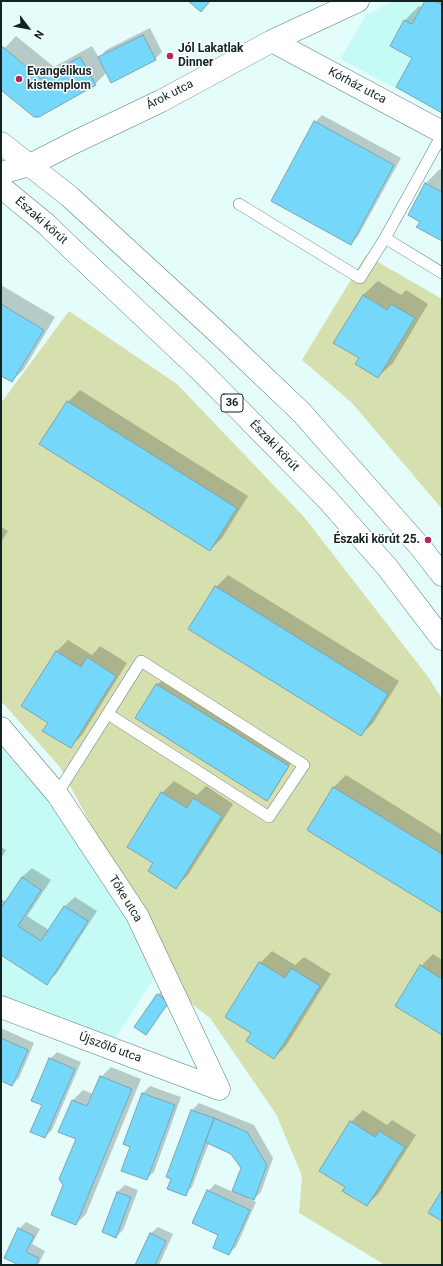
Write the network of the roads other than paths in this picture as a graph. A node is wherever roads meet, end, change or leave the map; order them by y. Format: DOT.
graph roads {
  1 [pos="358,1"];
  2 [pos="272,41"];
  3 [pos="442,132"];
  4 [pos="442,135"];
  5 [pos="1,143"];
  6 [pos="30,165"];
  7 [pos="1,173"];
  8 [pos="1,187"];
  9 [pos="238,204"];
  10 [pos="385,238"];
  11 [pos="442,273"];
  12 [pos="442,575"];
  13 [pos="442,639"];
  14 [pos="108,714"];
  15 [pos="1,728"];
  16 [pos="57,794"];
  17 [pos="1,1007"];
  18 [pos="219,1089"];
  1 -- 2 [label="street, Árok utca"];
  2 -- 3 [label="street, Kórház utca"];
  2 -- 6 [label="street, Árok utca"];
  4 -- 10 [label="lane"];
  5 -- 6 [label="street"];
  6 -- 7 [label="street, Árok utca"];
  6 -- 12 [label="street"];
  8 -- 13 [label="street, Északi körút / 36"];
  9 -- 10 [label="lane"];
  10 -- 11 [label="lane"];
  14 -- 14 [label="lane"];
  14 -- 16 [label="lane"];
  15 -- 16 [label="street, Tőke utca"];
  16 -- 18 [label="street, Tőke utca"];
  17 -- 18 [label="street, Újszőlő utca"];
}
